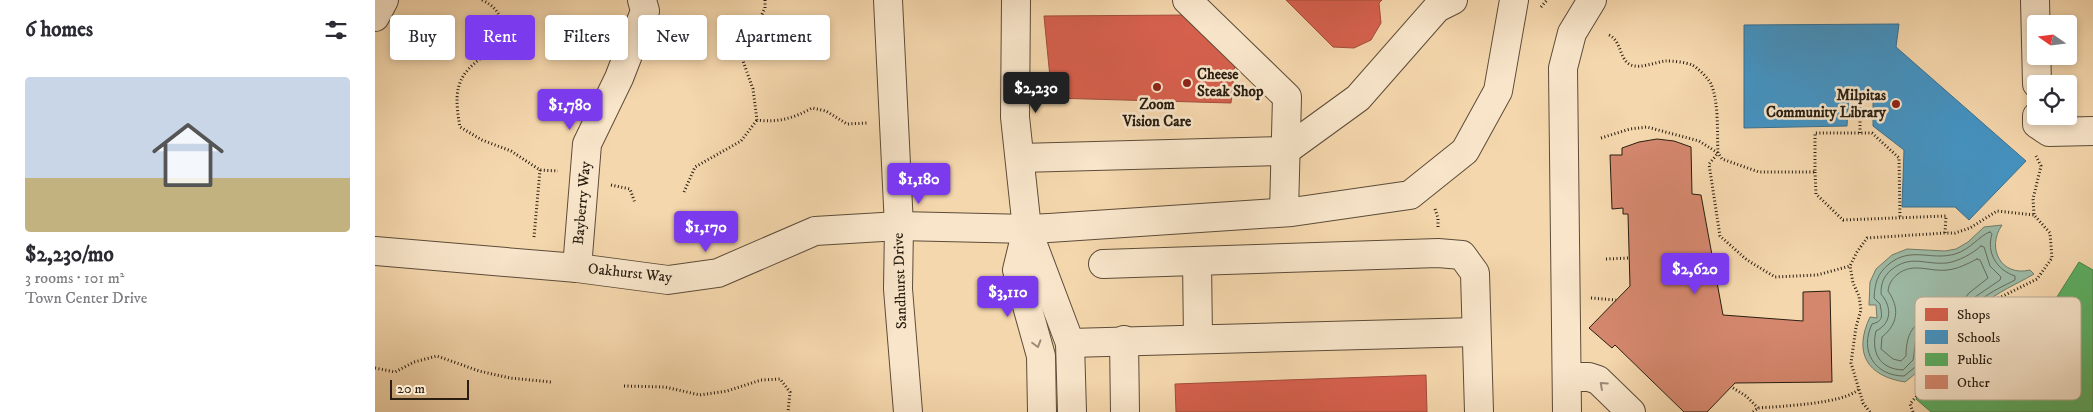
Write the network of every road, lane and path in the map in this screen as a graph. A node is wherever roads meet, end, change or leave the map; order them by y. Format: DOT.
graph roads {
  1 [pos="384,0"];
  2 [pos="482,0"];
  3 [pos="642,0"];
  4 [pos="765,0"];
  5 [pos="888,0"];
  6 [pos="1016,0"];
  7 [pos="1187,0"];
  8 [pos="1453,0"];
  9 [pos="1512,0"];
  10 [pos="1592,0"];
  11 [pos="2035,0"];
  12 [pos="375,17"];
  13 [pos="1609,35"];
  14 [pos="2037,75"];
  15 [pos="1860,93"];
  16 [pos="757,120"];
  17 [pos="894,121"];
  18 [pos="2038,125"];
  19 [pos="2093,131"];
  20 [pos="1860,133"];
  21 [pos="1601,138"];
  22 [pos="1285,151"];
  23 [pos="1718,153"];
  24 [pos="2033,153"];
  25 [pos="1020,158"];
  26 [pos="540,170"];
  27 [pos="1815,172"];
  28 [pos="584,176"];
  29 [pos="684,192"];
  30 [pos="635,203"];
  31 [pos="1284,212"];
  32 [pos="2033,215"];
  33 [pos="1900,218"];
  34 [pos="899,226"];
  35 [pos="1027,229"];
  36 [pos="1945,233"];
  37 [pos="375,251"];
  38 [pos="1629,258"];
  39 [pos="1606,259"];
  40 [pos="1197,261"];
  41 [pos="531,264"];
  42 [pos="1103,264"];
  43 [pos="1849,266"];
  44 [pos="577,268"];
  45 [pos="2001,297"];
  46 [pos="1585,298"];
  47 [pos="1616,300"];
  48 [pos="1477,332"];
  49 [pos="1124,340"];
  50 [pos="1198,340"];
  51 [pos="1069,343"];
  52 [pos="375,368"];
  53 [pos="1567,377"];
  54 [pos="551,382"];
  55 [pos="624,386"];
  56 [pos="1733,388"];
  57 [pos="1859,389"];
  58 [pos="1915,398"];
  59 [pos="1759,408"];
  60 [pos="788,412"];
  61 [pos="908,412"];
  62 [pos="1042,412"];
  63 [pos="1072,412"];
  64 [pos="1125,412"];
  65 [pos="1479,412"];
  66 [pos="1567,412"];
  67 [pos="1631,412"];
  68 [pos="1753,412"];
  69 [pos="1870,412"];
  70 [pos="1913,412"];
  1 -- 12 [label="street"];
  2 -- 26 [label="path"];
  3 -- 28 [label="street, Bayberry Way"];
  4 -- 16 [label="path"];
  5 -- 17 [label="street, Sandhurst Drive"];
  6 -- 25 [label="street"];
  7 -- 22 [label="street"];
  8 -- 22 [label="street"];
  9 -- 31 [label="street, Oakhurst Way"];
  10 -- 53 [label="street"];
  11 -- 14 [label="street"];
  13 -- 23 [label="path"];
  15 -- 20 [label="path"];
  16 -- 17 [label="path"];
  16 -- 29 [label="path"];
  17 -- 34 [label="street, Sandhurst Drive"];
  18 -- 19 [label="street"];
  20 -- 27 [label="path"];
  20 -- 33 [label="path"];
  21 -- 23 [label="path"];
  22 -- 25 [label="street"];
  22 -- 31 [label="street"];
  23 -- 27 [label="path"];
  23 -- 43 [label="path"];
  24 -- 32 [label="path"];
  25 -- 35 [label="street"];
  26 -- 28 [label="path"];
  26 -- 41 [label="path"];
  27 -- 33 [label="path"];
  28 -- 30 [label="path"];
  28 -- 44 [label="street, Bayberry Way"];
  31 -- 35 [label="street, Oakhurst Way"];
  32 -- 36 [label="path"];
  32 -- 45 [label="path"];
  33 -- 36 [label="path"];
  34 -- 35 [label="street, Oakhurst Way"];
  34 -- 44 [label="street, Oakhurst Way"];
  34 -- 61 [label="street, Sandhurst Drive"];
  35 -- 51 [label="street"];
  35 -- 62 [label="street, one-way"];
  36 -- 43 [label="path"];
  37 -- 41 [label="street, Oakhurst Way"];
  38 -- 39 [label="path"];
  40 -- 42 [label="street"];
  40 -- 48 [label="street"];
  40 -- 50 [label="street"];
  41 -- 44 [label="street, Oakhurst Way"];
  43 -- 57 [label="path"];
  46 -- 47 [label="path"];
  48 -- 50 [label="street"];
  48 -- 65 [label="street"];
  49 -- 50 [label="street"];
  49 -- 51 [label="street"];
  49 -- 64 [label="street"];
  51 -- 63 [label="street"];
  52 -- 54 [label="path"];
  53 -- 66 [label="street"];
  67 -- 53 [label="street, one-way"];
  55 -- 60 [label="path"];
  56 -- 59 [label="path"];
  57 -- 59 [label="path"];
  57 -- 69 [label="path"];
  58 -- 70 [label="path"];
  59 -- 68 [label="path"];
}
